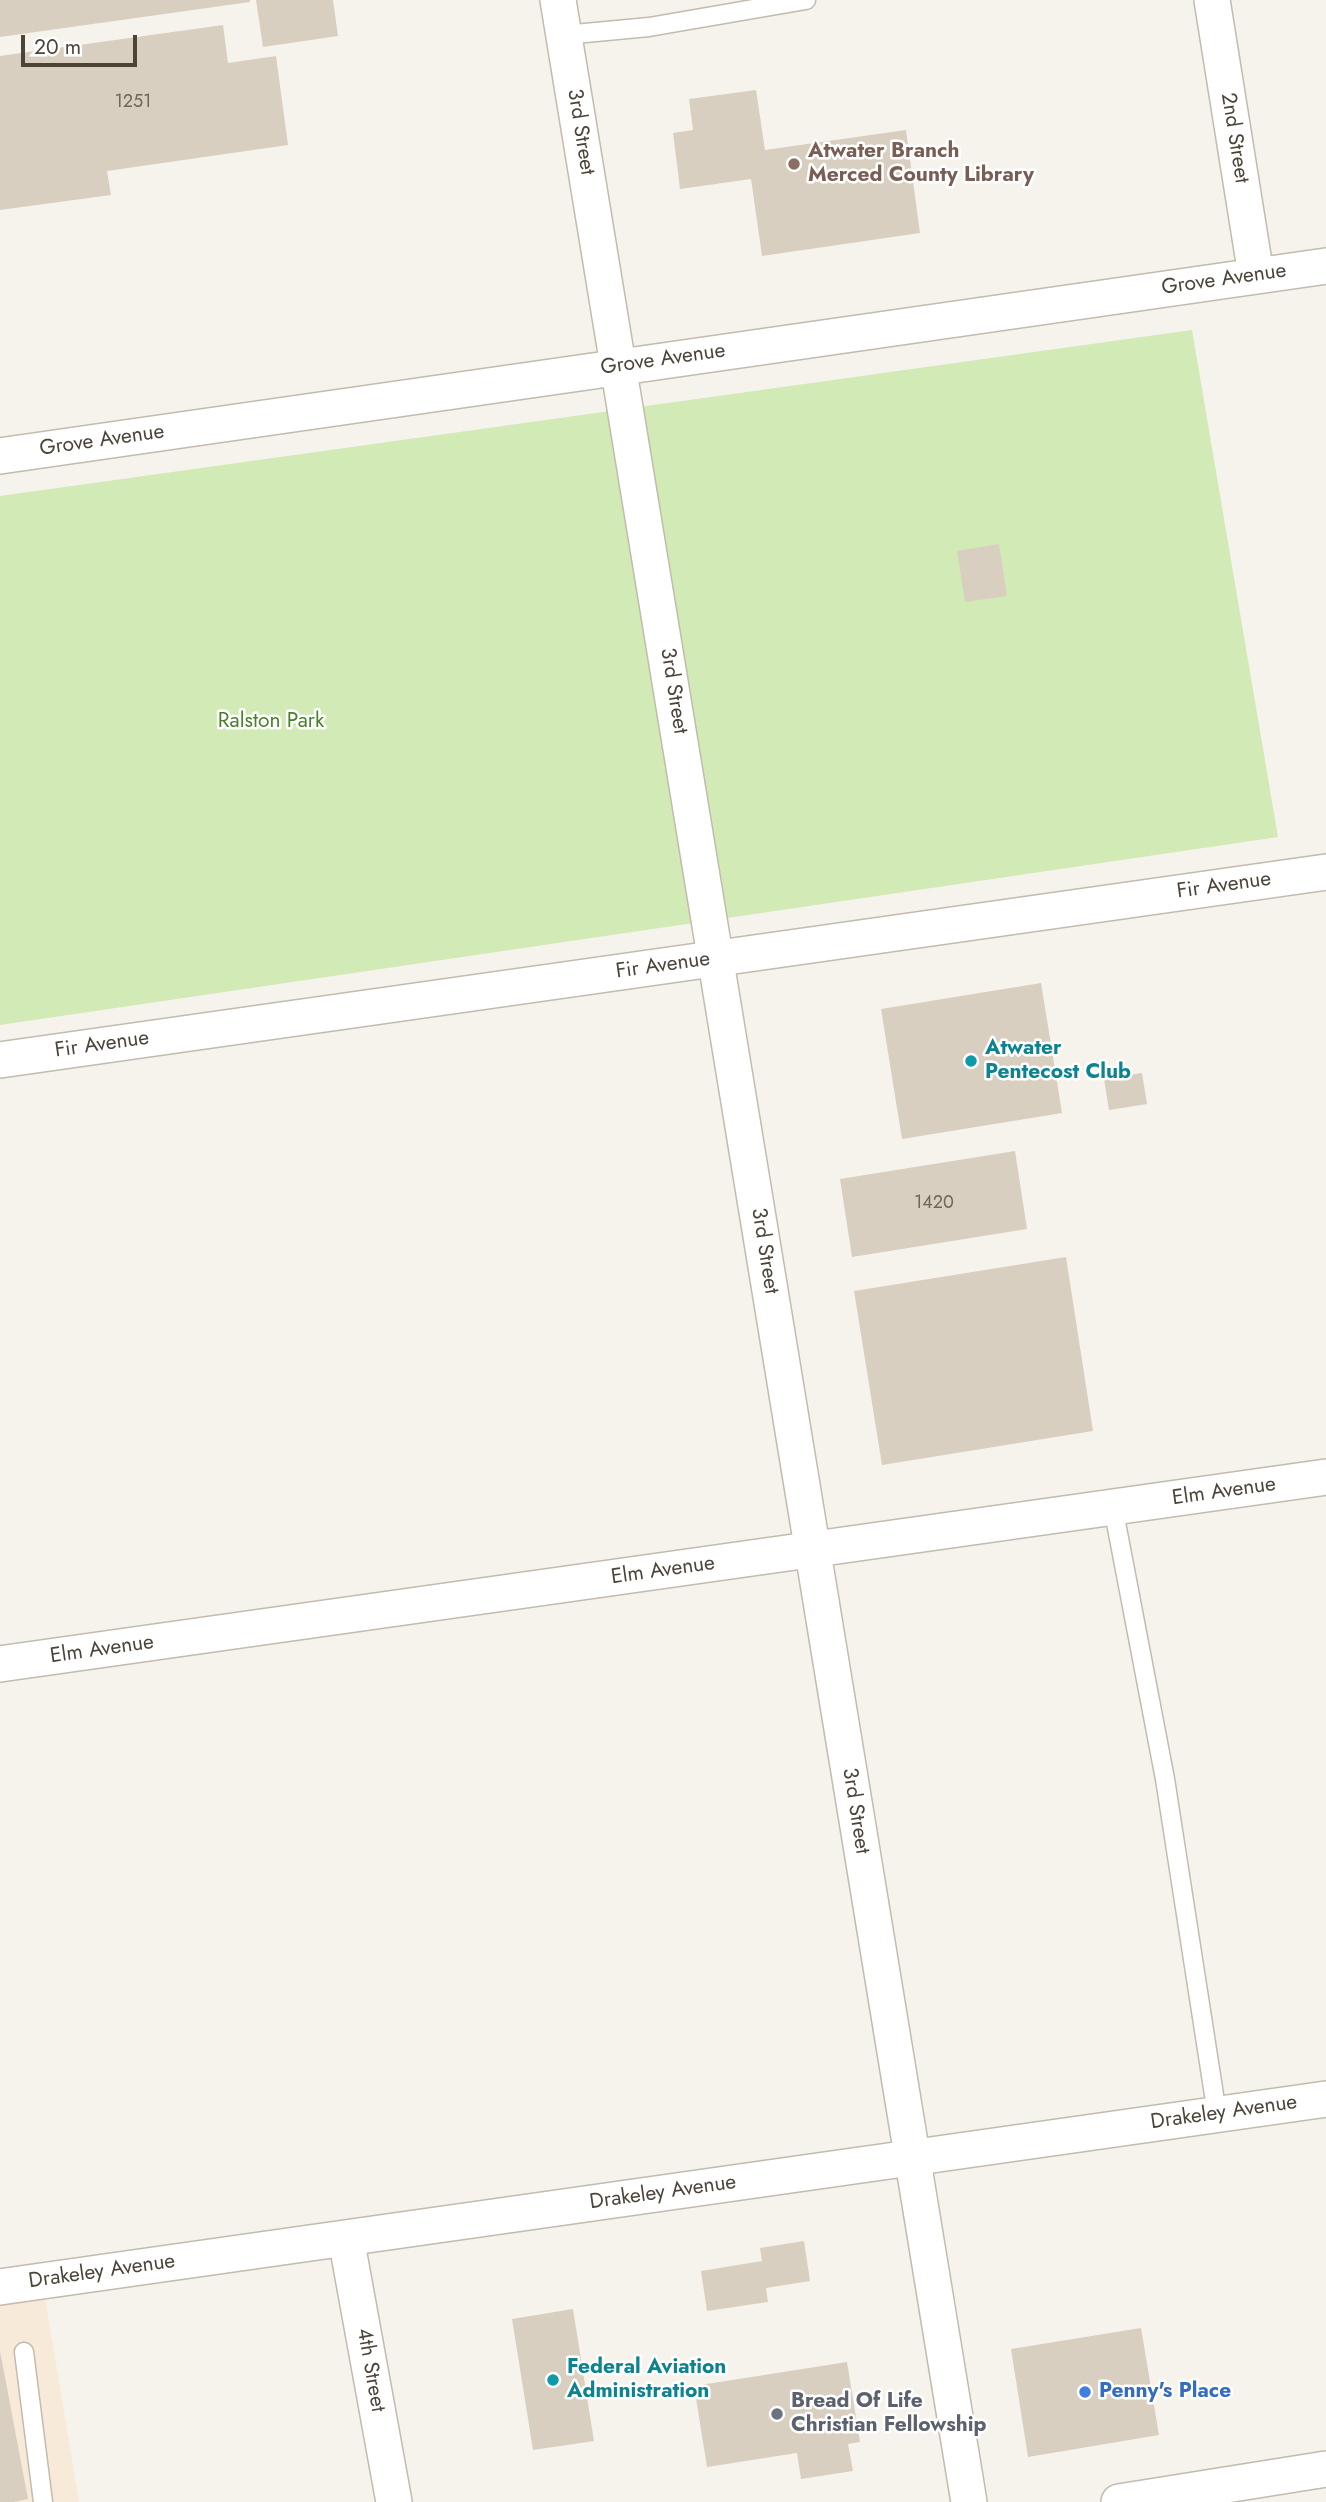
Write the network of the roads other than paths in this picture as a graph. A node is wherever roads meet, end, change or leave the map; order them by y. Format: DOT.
graph roads {
  1 [pos="558,0"];
  2 [pos="806,0"];
  3 [pos="1212,0"];
  4 [pos="564,35"];
  5 [pos="1326,266"];
  6 [pos="1256,275"];
  7 [pos="620,366"];
  8 [pos="0,456"];
  9 [pos="1326,872"];
  10 [pos="717,959"];
  11 [pos="0,1060"];
  12 [pos="1326,1477"];
  13 [pos="1113,1507"];
  14 [pos="812,1550"];
  15 [pos="0,1664"];
  16 [pos="1326,2099"];
  17 [pos="1217,2114"];
  18 [pos="913,2158"];
  19 [pos="346,2238"];
  20 [pos="0,2287"];
  21 [pos="24,2352"];
  22 [pos="1326,2469"];
  23 [pos="43,2502"];
  24 [pos="394,2502"];
  25 [pos="969,2502"];
  26 [pos="1119,2502"];
  1 -- 4 [label="street, 3rd Street"];
  2 -- 4 [label="lane"];
  3 -- 6 [label="street, 2nd Street"];
  4 -- 7 [label="street, 3rd Street"];
  5 -- 6 [label="street, Grove Avenue"];
  6 -- 7 [label="street, Grove Avenue"];
  7 -- 8 [label="street, Grove Avenue"];
  7 -- 10 [label="street, 3rd Street"];
  9 -- 10 [label="street, Fir Avenue"];
  10 -- 11 [label="street, Fir Avenue"];
  10 -- 14 [label="street, 3rd Street"];
  12 -- 13 [label="street, Elm Avenue"];
  13 -- 14 [label="street, Elm Avenue"];
  13 -- 17 [label="lane"];
  14 -- 15 [label="street, Elm Avenue"];
  14 -- 18 [label="street, 3rd Street"];
  16 -- 17 [label="street, Drakeley Avenue"];
  17 -- 18 [label="street, Drakeley Avenue"];
  18 -- 19 [label="street, Drakeley Avenue"];
  18 -- 25 [label="street, 3rd Street"];
  19 -- 20 [label="street, Drakeley Avenue"];
  19 -- 24 [label="street, 4th Street"];
  21 -- 23 [label="lane"];
  22 -- 26 [label="street"];
}
